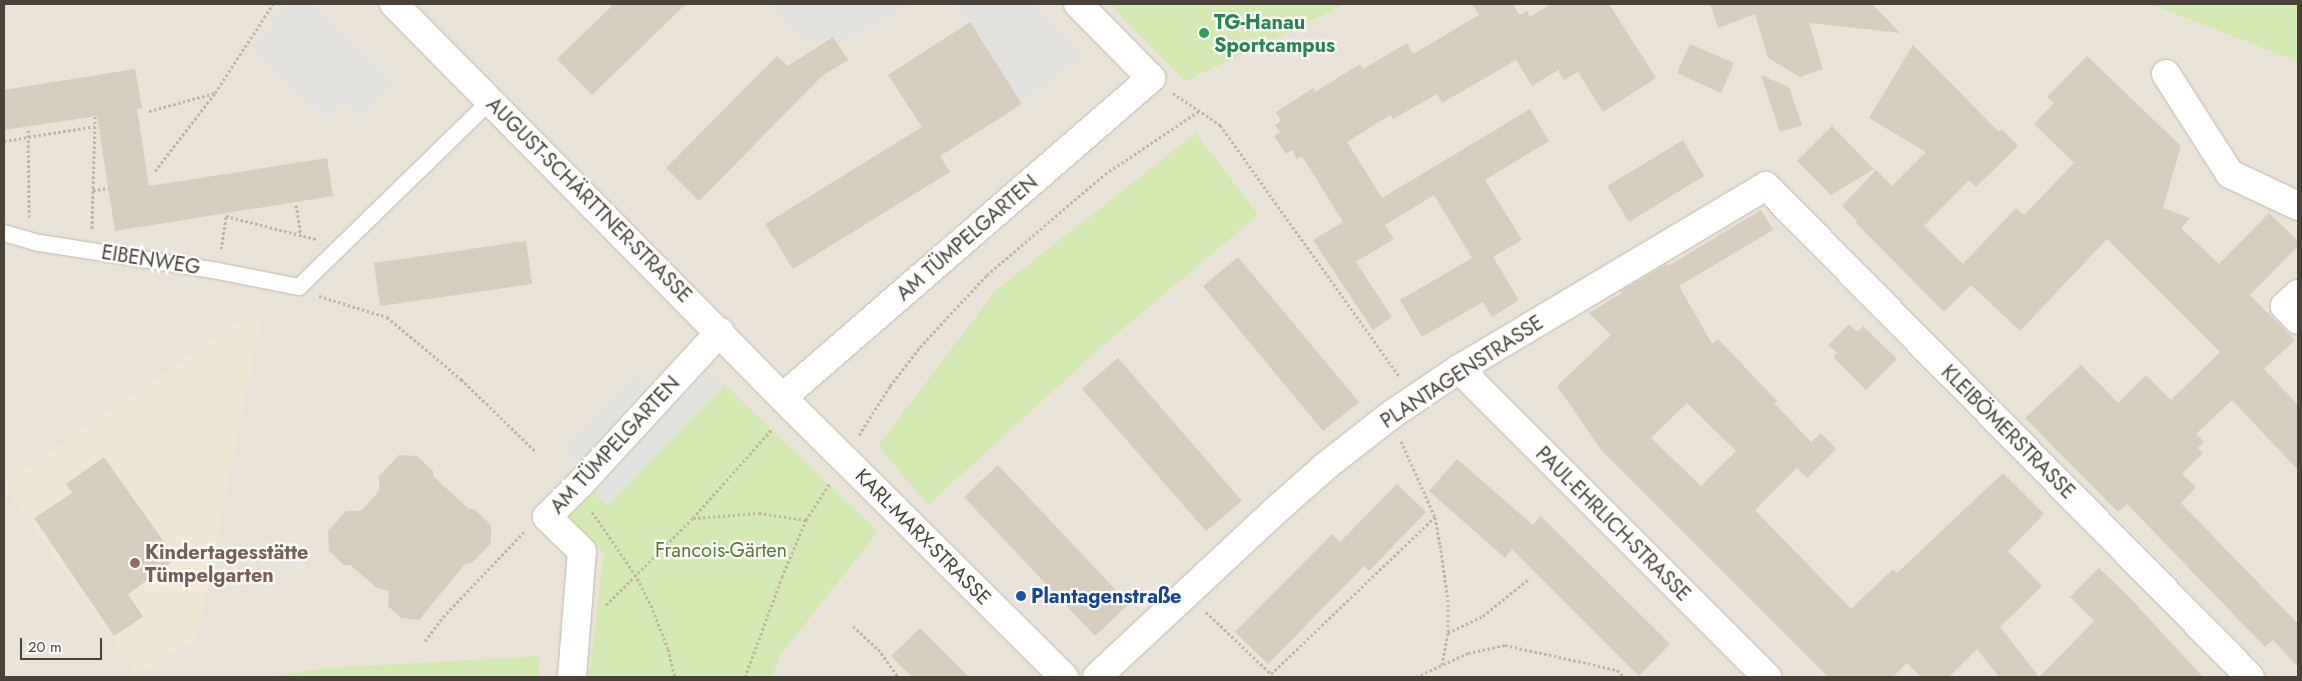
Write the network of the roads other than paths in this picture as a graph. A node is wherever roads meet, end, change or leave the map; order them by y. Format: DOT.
graph roads {
  1 [pos="394,4"];
  2 [pos="1078,4"];
  3 [pos="2166,74"];
  4 [pos="490,101"];
  5 [pos="1766,186"];
  6 [pos="2298,206"];
  7 [pos="4,233"];
  8 [pos="2298,294"];
  9 [pos="2298,320"];
  10 [pos="720,332"];
  11 [pos="1459,370"];
  12 [pos="783,397"];
  13 [pos="572,677"];
  14 [pos="1064,677"];
  15 [pos="1097,677"];
  16 [pos="1767,677"];
  17 [pos="2250,677"];
  1 -- 4 [label="street, AUGUST-SCHÄRTTNER-STRASSE"];
  2 -- 12 [label="street, AM TÜMPELGARTEN"];
  3 -- 6 [label="street"];
  4 -- 7 [label="lane, EIBENWEG"];
  4 -- 10 [label="street, AUGUST-SCHÄRTTNER-STRASSE"];
  5 -- 11 [label="street, PLANTAGENSTRASSE"];
  5 -- 17 [label="street, KLEIBÖMERSTRASSE"];
  8 -- 9 [label="street"];
  10 -- 12 [label="street, AUGUST-SCHÄRTTNER-STRASSE"];
  10 -- 13 [label="street, AM TÜMPELGARTEN"];
  11 -- 15 [label="street, PLANTAGENSTRASSE"];
  11 -- 16 [label="street, PAUL-EHRLICH-STRASSE"];
  12 -- 14 [label="street, KARL-MARX-STRASSE"];
}
